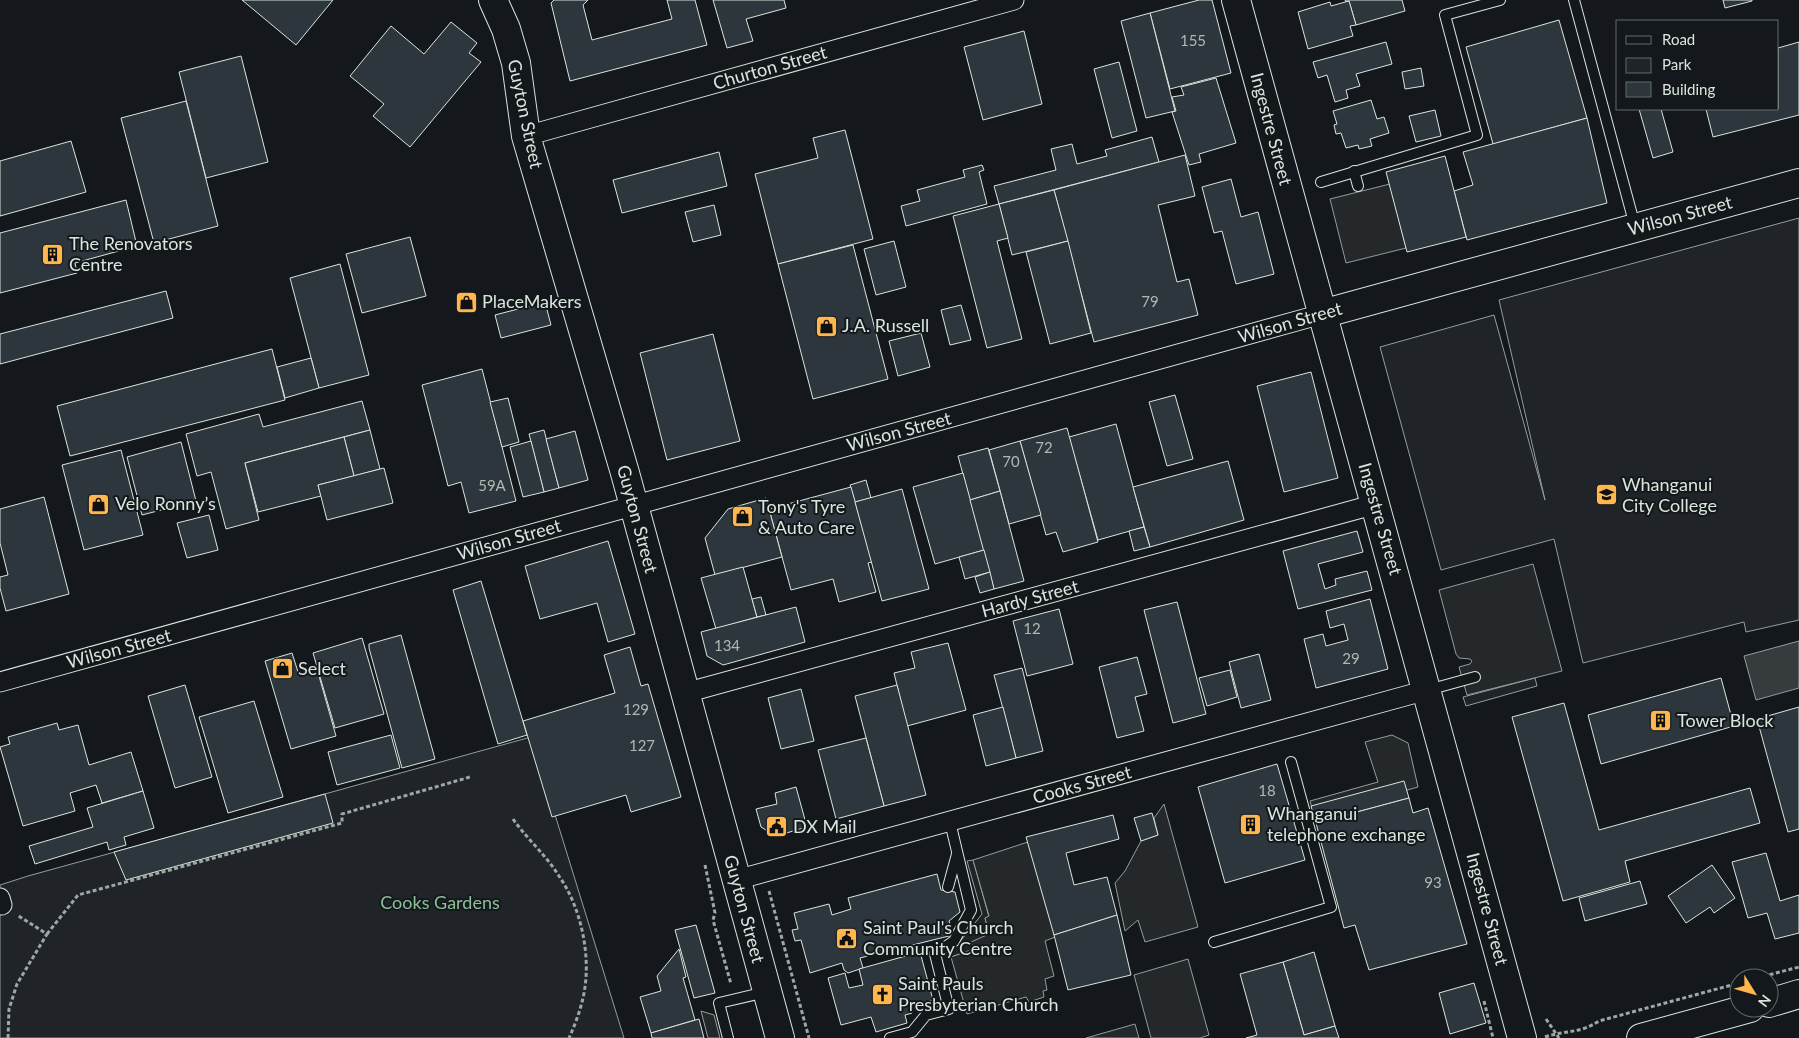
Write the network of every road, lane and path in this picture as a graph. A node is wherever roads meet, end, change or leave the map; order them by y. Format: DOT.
graph roads {
  1 [pos="493,0"];
  2 [pos="1014,0"];
  3 [pos="1236,0"];
  4 [pos="1500,0"];
  5 [pos="1574,0"];
  6 [pos="526,136"];
  7 [pos="1354,171"];
  8 [pos="1321,182"];
  9 [pos="1799,183"];
  10 [pos="1358,186"];
  11 [pos="1636,228"];
  12 [pos="1322,314"];
  13 [pos="1376,504"];
  14 [pos="633,506"];
  15 [pos="1475,677"];
  16 [pos="0,682"];
  17 [pos="1427,690"];
  18 [pos="685,694"];
  19 [pos="1291,762"];
  20 [pos="470,777"];
  21 [pos="513,819"];
  22 [pos="950,822"];
  23 [pos="957,853"];
  24 [pos="705,865"];
  25 [pos="736,880"];
  26 [pos="948,887"];
  27 [pos="770,895"];
  28 [pos="1,904"];
  29 [pos="47,934"];
  30 [pos="1214,942"];
  31 [pos="1799,966"];
  32 [pos="1779,972"];
  33 [pos="767,992"];
  34 [pos="1799,994"];
  35 [pos="735,999"];
  36 [pos="1779,1000"];
  37 [pos="1484,1001"];
  38 [pos="1729,1014"];
  39 [pos="1546,1019"];
  40 [pos="1552,1028"];
  41 [pos="1534,1034"];
  42 [pos="8,1038"];
  43 [pos="569,1038"];
  44 [pos="728,1038"];
  45 [pos="780,1038"];
  46 [pos="809,1038"];
  47 [pos="890,1038"];
  48 [pos="1493,1038"];
  49 [pos="1559,1038"];
  50 [pos="1641,1038"];
  1 -- 6 [label="main road, Guyton Street"];
  2 -- 6 [label="street, Churton Street"];
  3 -- 12 [label="main road, Ingestre Street"];
  4 -- 7 [label="lane"];
  5 -- 11 [label="lane"];
  6 -- 14 [label="main road, Guyton Street"];
  7 -- 8 [label="lane"];
  7 -- 10 [label="lane"];
  9 -- 11 [label="main road, Wilson Street"];
  11 -- 12 [label="main road, Wilson Street"];
  12 -- 13 [label="main road, Ingestre Street"];
  12 -- 14 [label="street, Wilson Street"];
  13 -- 17 [label="main road, Ingestre Street"];
  13 -- 18 [label="street, Hardy Street"];
  14 -- 16 [label="street, Wilson Street"];
  14 -- 18 [label="main road, Guyton Street"];
  15 -- 17 [label="lane"];
  17 -- 22 [label="street, Cooks Street"];
  17 -- 41 [label="main road, Ingestre Street"];
  18 -- 25 [label="main road, Guyton Street"];
  19 -- 30 [label="lane"];
  20 -- 29 [label="path"];
  21 -- 43 [label="path"];
  22 -- 23 [label="lane"];
  22 -- 25 [label="street, Cooks Street"];
  23 -- 26 [label="lane"];
  23 -- 47 [label="lane"];
  24 -- 35 [label="path"];
  25 -- 33 [label="main road, Guyton Street"];
  27 -- 46 [label="path"];
  28 -- 29 [label="path"];
  29 -- 42 [label="path"];
  31 -- 32 [label="path"];
  33 -- 35 [label="lane"];
  33 -- 45 [label="main road, Guyton Street"];
  34 -- 36 [label="main road"];
  35 -- 44 [label="lane"];
  37 -- 48 [label="path"];
  38 -- 50 [label="main road"];
  39 -- 40 [label="path"];
  40 -- 41 [label="path"];
  40 -- 49 [label="path"];
}
